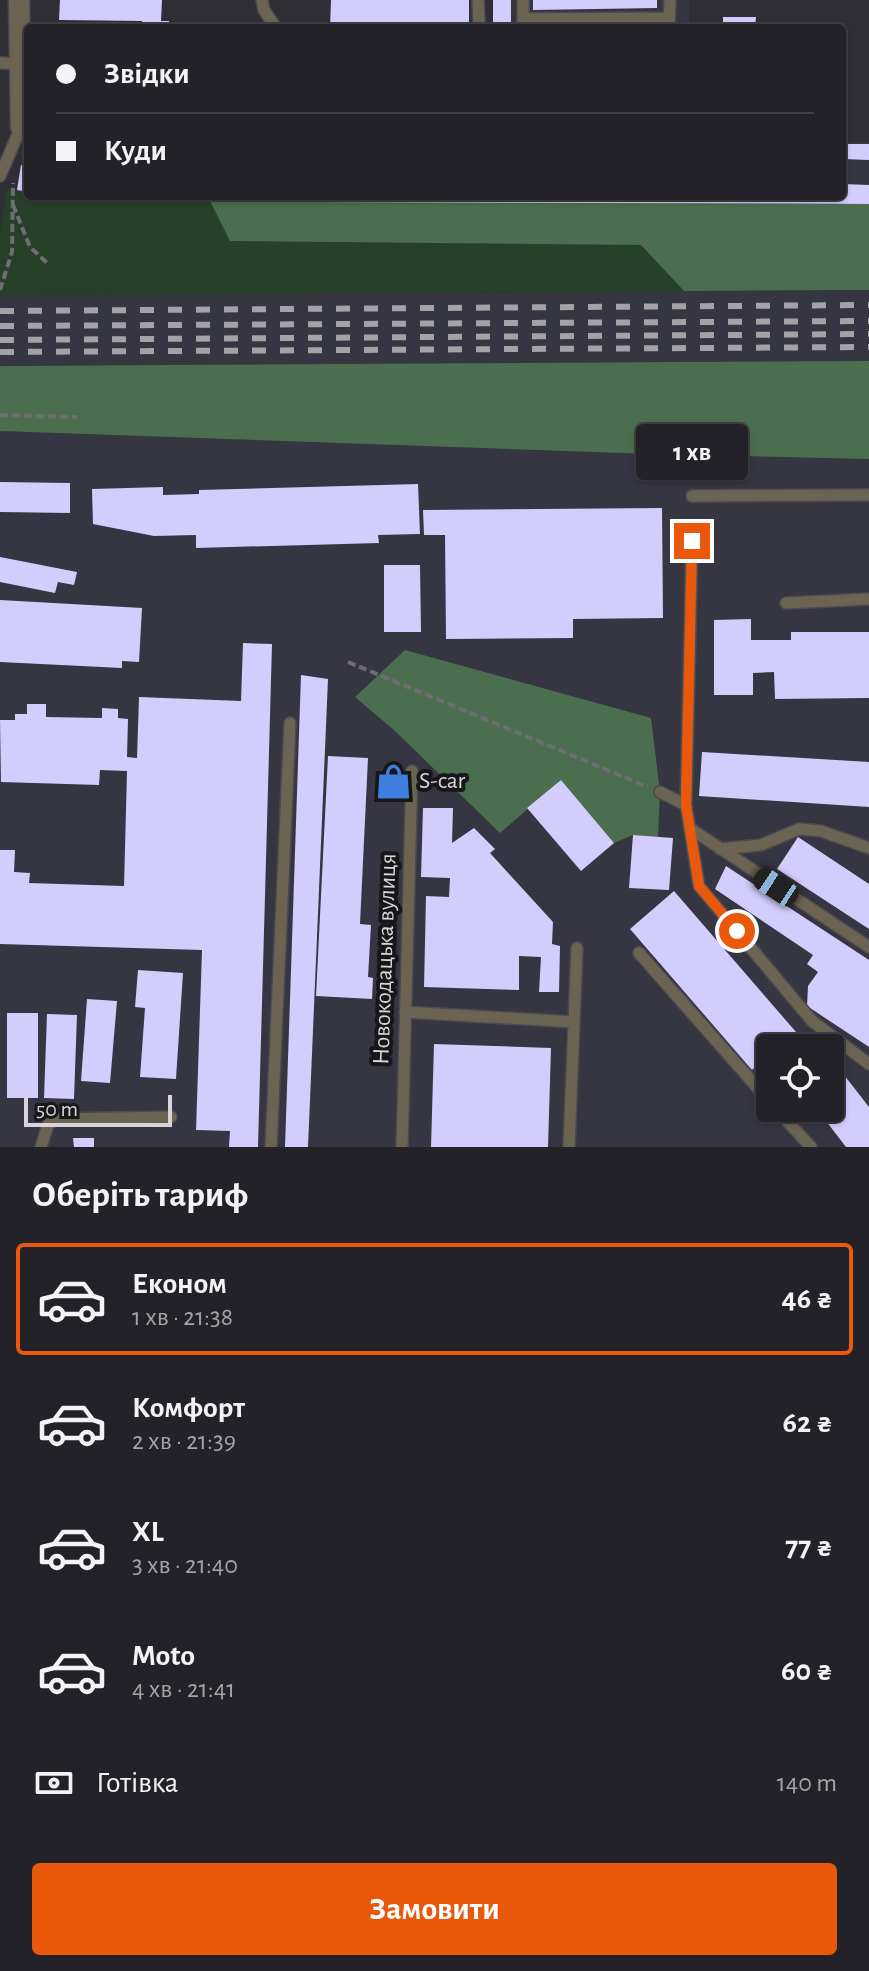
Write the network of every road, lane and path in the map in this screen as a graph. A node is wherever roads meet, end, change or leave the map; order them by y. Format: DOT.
graph roads {
  1 [pos="19,0"];
  2 [pos="262,0"];
  3 [pos="478,0"];
  4 [pos="523,0"];
  5 [pos="670,0"];
  6 [pos="669,23"];
  7 [pos="273,24"];
  8 [pos="479,24"];
  9 [pos="523,24"];
  10 [pos="16,64"];
  11 [pos="24,132"];
  12 [pos="10,158"];
  13 [pos="0,176"];
  14 [pos="11,201"];
  15 [pos="47,263"];
  16 [pos="0,290"];
  17 [pos="0,415"];
  18 [pos="77,417"];
  19 [pos="869,495"];
  20 [pos="692,496"];
  21 [pos="692,541"];
  22 [pos="869,599"];
  23 [pos="786,603"];
  24 [pos="348,662"];
  25 [pos="290,723"];
  26 [pos="412,771"];
  27 [pos="660,792"];
  28 [pos="686,805"];
  29 [pos="691,829"];
  30 [pos="869,848"];
  31 [pos="720,849"];
  32 [pos="869,947"];
  33 [pos="577,948"];
  34 [pos="639,953"];
  35 [pos="405,1012"];
  36 [pos="574,1022"];
  37 [pos="869,1064"];
  38 [pos="756,1086"];
  39 [pos="171,1117"];
  40 [pos="788,1122"];
  41 [pos="41,1147"];
  42 [pos="271,1147"];
  43 [pos="402,1147"];
  44 [pos="569,1147"];
  45 [pos="811,1147"];
  1 -- 10 [label="street"];
  2 -- 7 [label="lane"];
  3 -- 8 [label="lane"];
  4 -- 9 [label="lane"];
  5 -- 6 [label="lane"];
  6 -- 9 [label="lane"];
  10 -- 11 [label="street"];
  11 -- 12 [label="lane"];
  12 -- 13 [label="lane"];
  12 -- 14 [label="path"];
  14 -- 15 [label="path"];
  14 -- 16 [label="path"];
  17 -- 18 [label="path"];
  19 -- 20 [label="lane"];
  21 -- 28 [label="lane"];
  22 -- 23 [label="lane"];
  24 -- 27 [label="path"];
  25 -- 42 [label="lane"];
  26 -- 35 [label="lane, Новокодацька вулиця"];
  27 -- 28 [label="lane"];
  28 -- 29 [label="lane"];
  29 -- 31 [label="lane"];
  29 -- 37 [label="lane"];
  30 -- 31 [label="lane"];
  31 -- 32 [label="lane"];
  33 -- 36 [label="lane"];
  34 -- 38 [label="lane"];
  35 -- 36 [label="lane"];
  35 -- 43 [label="lane, Новокодацька вулиця"];
  36 -- 44 [label="lane"];
  39 -- 41 [label="lane"];
  40 -- 45 [label="lane"];
}
